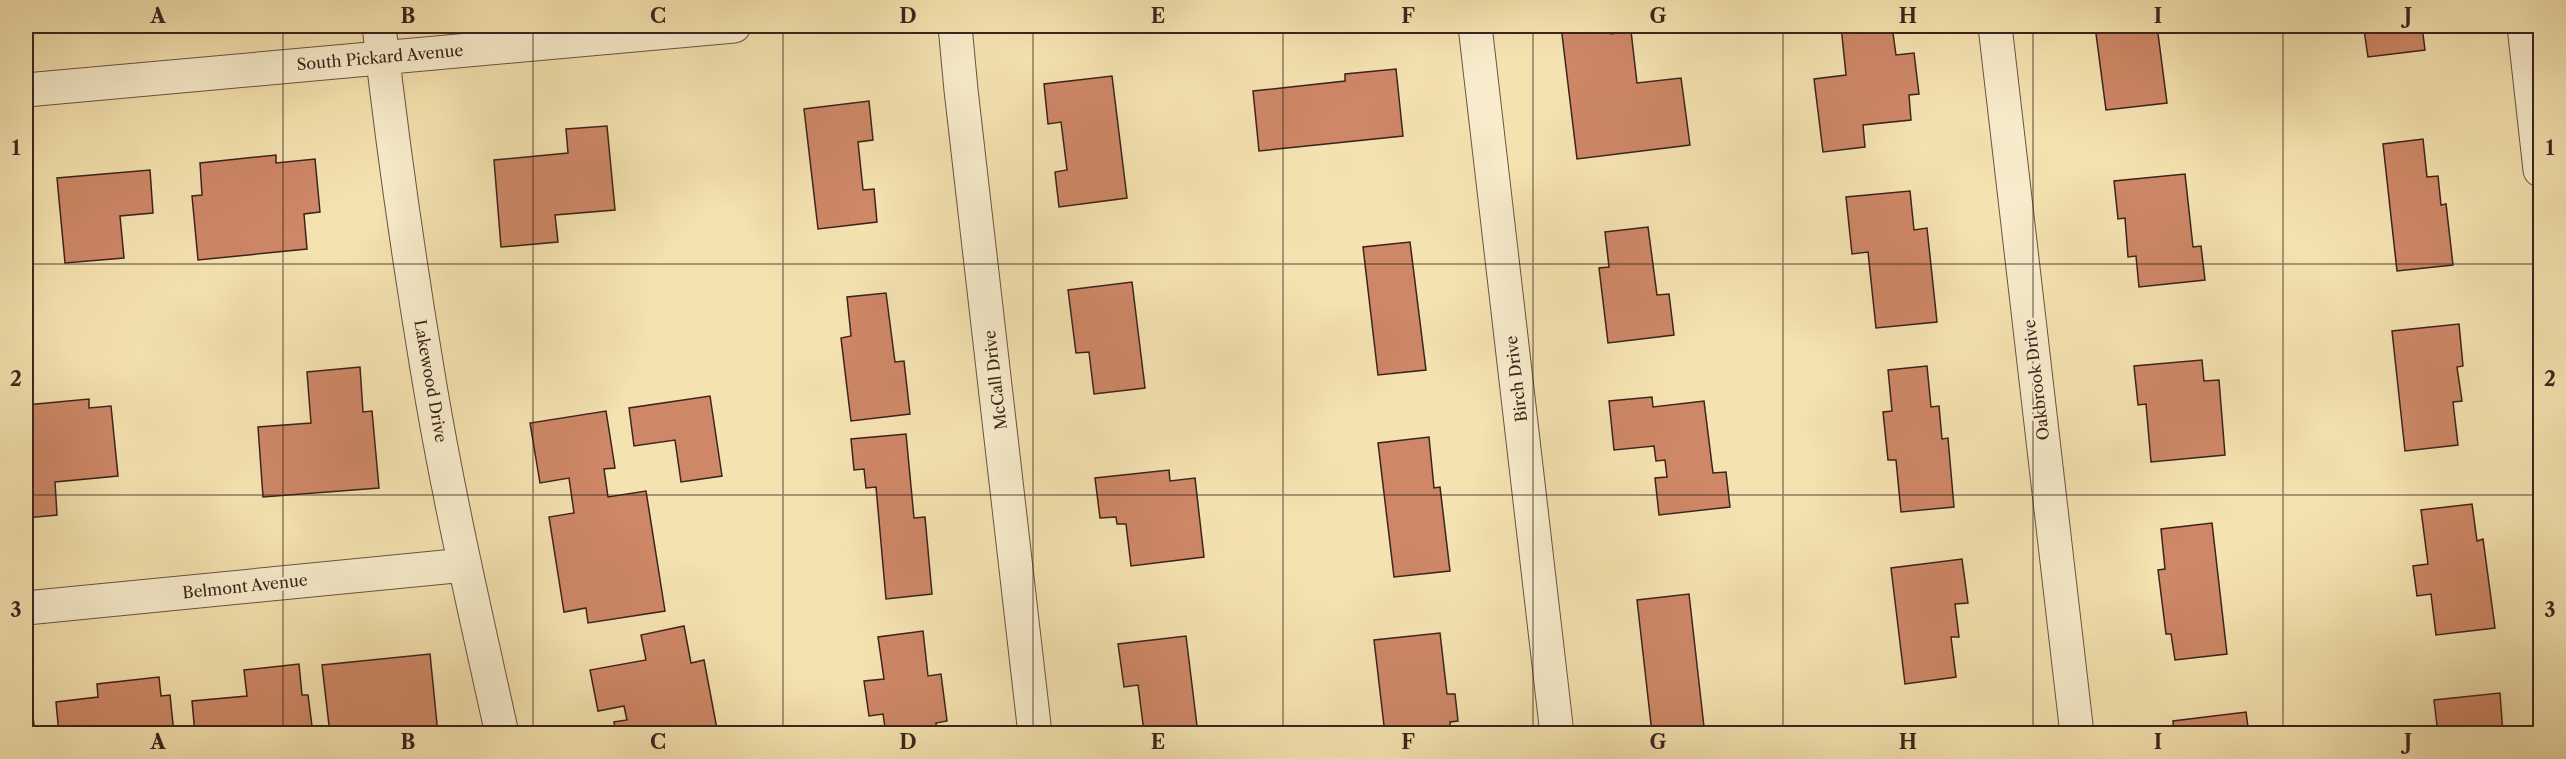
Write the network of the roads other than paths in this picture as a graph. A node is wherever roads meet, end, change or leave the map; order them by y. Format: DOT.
graph roads {
  1 [pos="734,26"];
  2 [pos="955,26"];
  3 [pos="1476,26"];
  4 [pos="1995,26"];
  5 [pos="2524,26"];
  6 [pos="380,41"];
  7 [pos="26,90"];
  8 [pos="2541,170"];
  9 [pos="465,565"];
  10 [pos="26,608"];
  11 [pos="502,734"];
  12 [pos="1035,734"];
  13 [pos="1557,734"];
  14 [pos="2077,734"];
  1 -- 6 [label="street, South Pickard Avenue"];
  2 -- 12 [label="street, McCall Drive"];
  3 -- 13 [label="street, Birch Drive"];
  4 -- 14 [label="street, Oakbrook Drive"];
  5 -- 8 [label="street"];
  6 -- 7 [label="street, South Pickard Avenue"];
  6 -- 9 [label="street, Lakewood Drive"];
  9 -- 10 [label="street, Belmont Avenue"];
  9 -- 11 [label="street, Lakewood Drive"];
}
